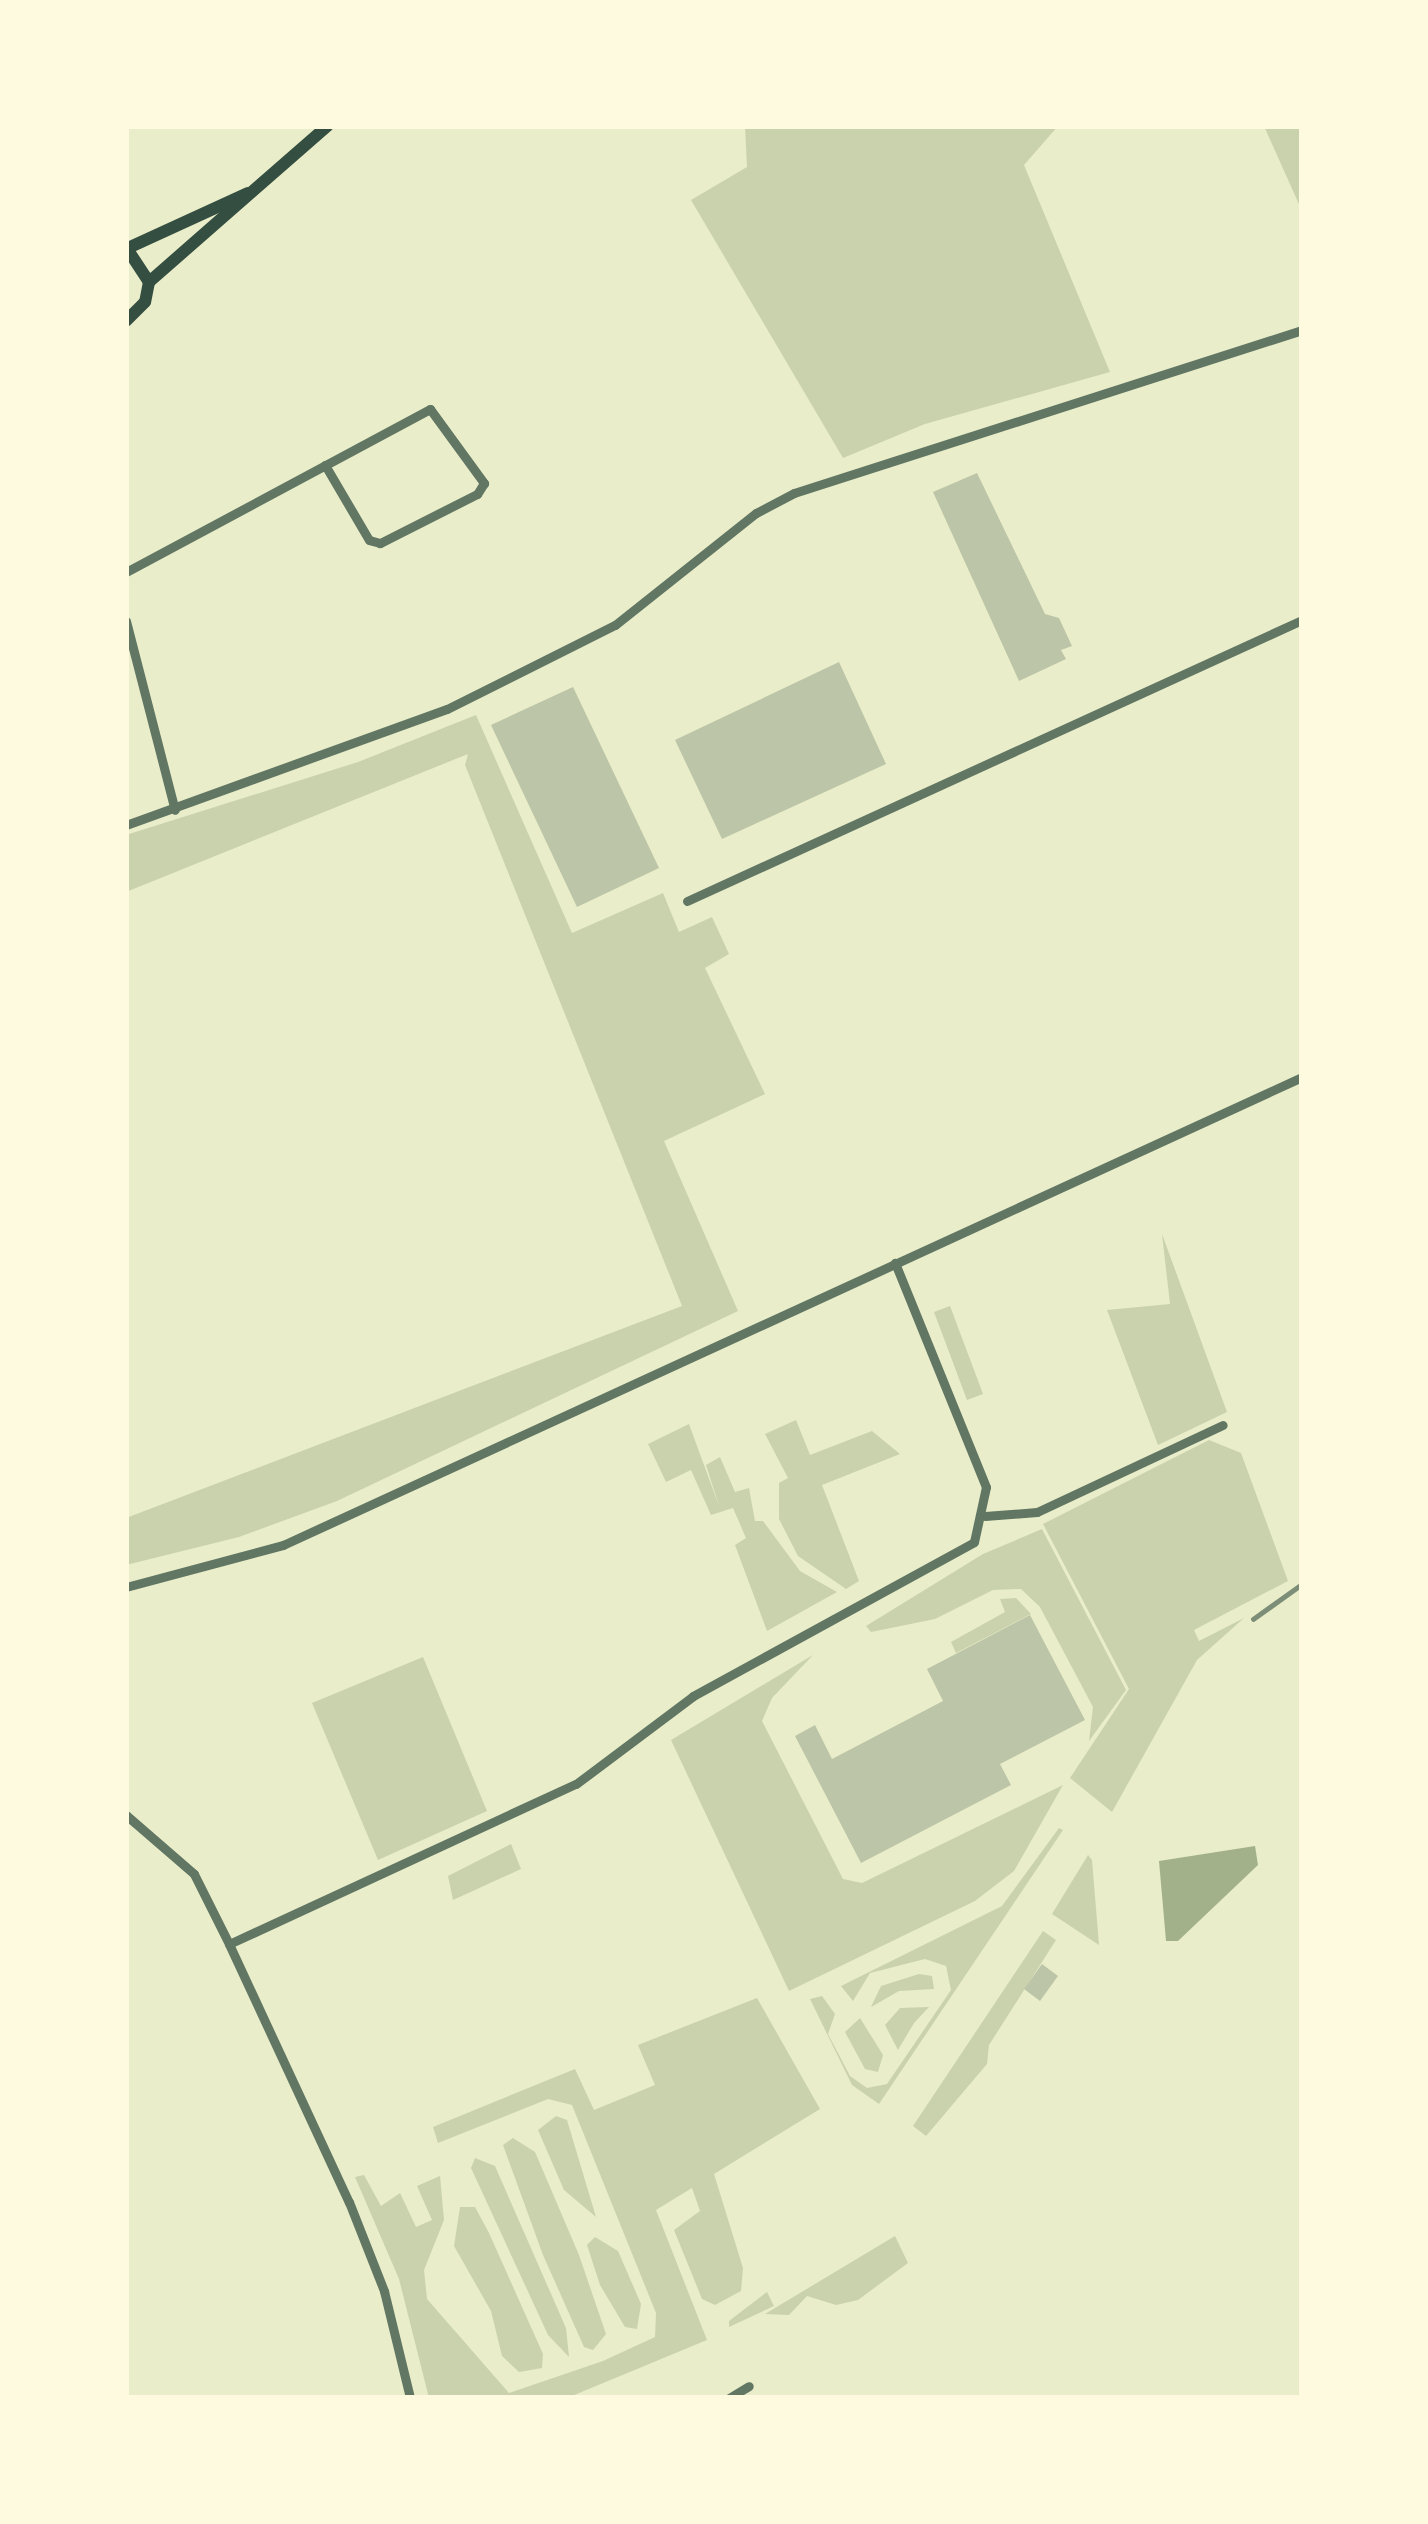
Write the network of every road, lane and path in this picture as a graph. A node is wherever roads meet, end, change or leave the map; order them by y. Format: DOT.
graph roads {
  1 [pos="327,126"];
  2 [pos="248,193"];
  3 [pos="127,247"];
  4 [pos="149,282"];
  5 [pos="126,321"];
  6 [pos="1302,330"];
  7 [pos="325,465"];
  8 [pos="126,572"];
  9 [pos="1302,620"];
  10 [pos="126,621"];
  11 [pos="176,810"];
  12 [pos="126,825"];
  13 [pos="687,902"];
  14 [pos="1302,1077"];
  15 [pos="895,1263"];
  16 [pos="1223,1425"];
  17 [pos="985,1516"];
  18 [pos="126,1587"];
  19 [pos="126,1815"];
  20 [pos="229,1944"];
  21 [pos="749,2386"];
  22 [pos="410,2398"];
  23 [pos="729,2398"];
  1 -- 2 [label="main road"];
  2 -- 3 [label="main road"];
  2 -- 4 [label="main road"];
  3 -- 4 [label="main road"];
  4 -- 5 [label="main road"];
  6 -- 11 [label="street"];
  7 -- 7 [label="street"];
  7 -- 8 [label="street"];
  9 -- 13 [label="street"];
  10 -- 11 [label="street"];
  11 -- 12 [label="street"];
  14 -- 15 [label="street"];
  15 -- 17 [label="street"];
  15 -- 18 [label="street"];
  16 -- 17 [label="street"];
  17 -- 20 [label="street"];
  19 -- 20 [label="street"];
  20 -- 22 [label="street"];
  21 -- 23 [label="street"];
}
